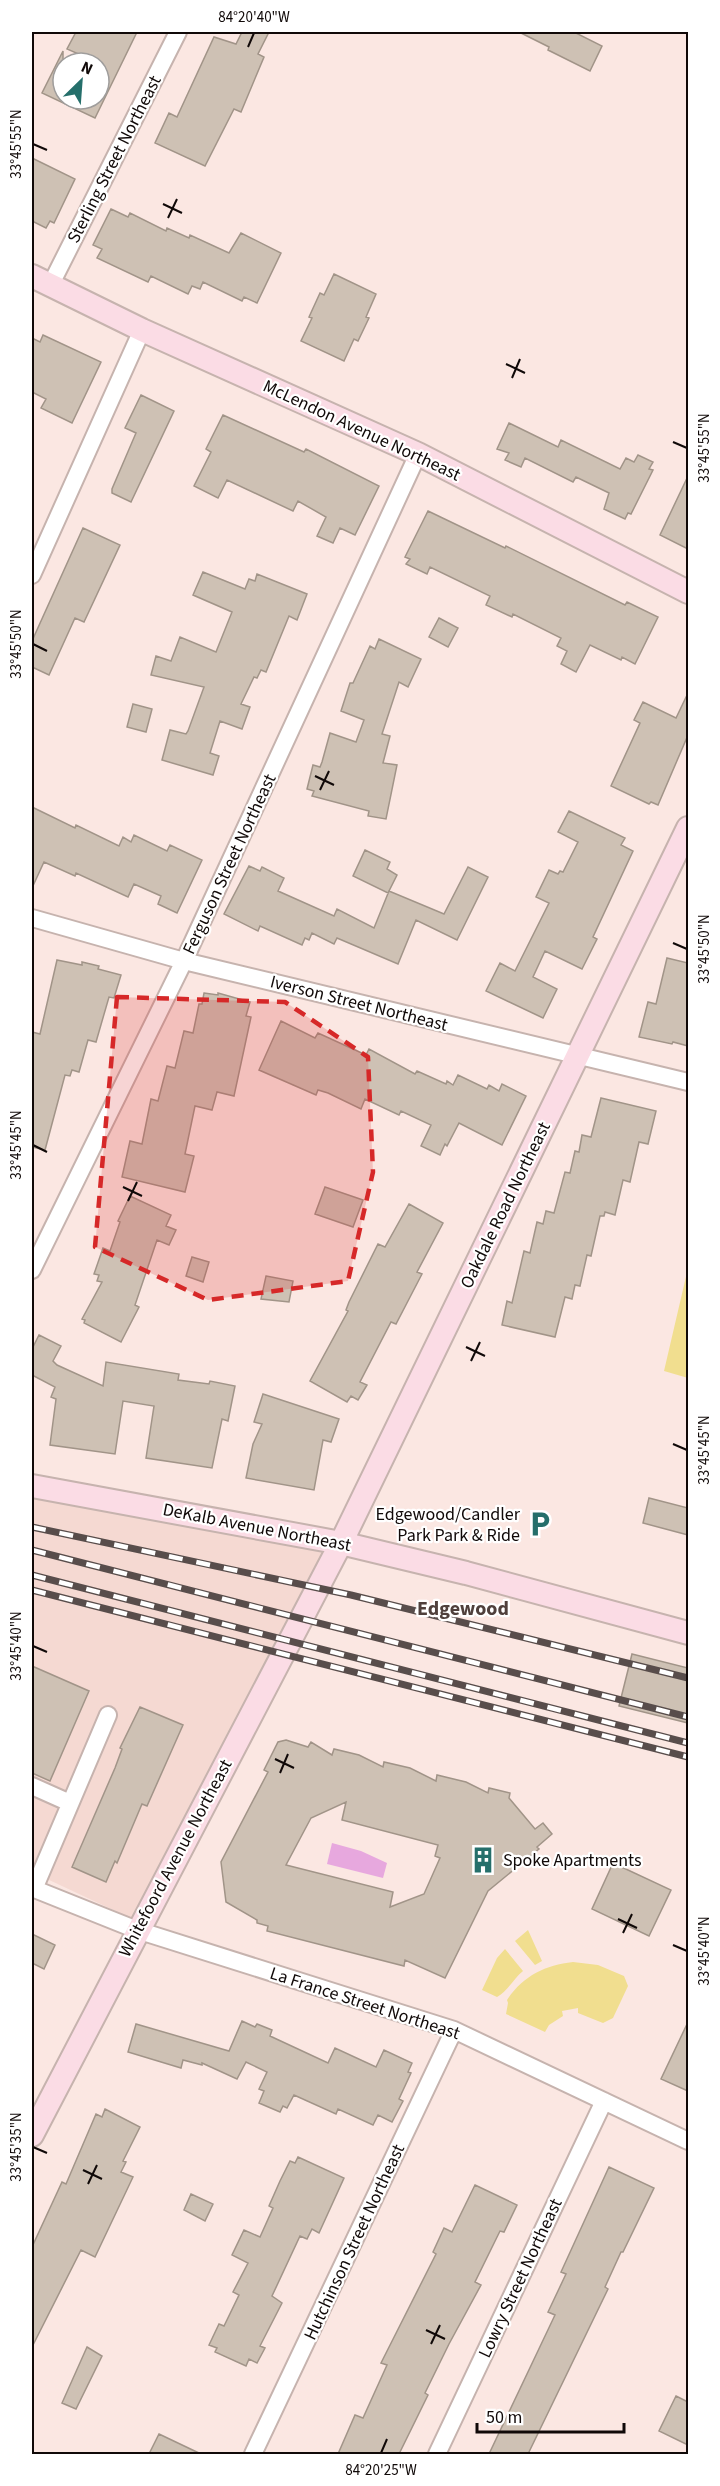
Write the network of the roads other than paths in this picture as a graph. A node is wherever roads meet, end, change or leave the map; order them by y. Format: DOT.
graph roads {
  1 [pos="178,32"];
  2 [pos="41,281"];
  3 [pos="142,330"];
  4 [pos="418,454"];
  5 [pos="32,575"];
  6 [pos="688,592"];
  7 [pos="688,828"];
  8 [pos="32,918"];
  9 [pos="184,961"];
  10 [pos="578,1056"];
  11 [pos="688,1082"];
  12 [pos="32,1270"];
  13 [pos="32,1486"];
  14 [pos="341,1543"];
  15 [pos="321,1582"];
  16 [pos="688,1633"];
  17 [pos="108,1715"];
  18 [pos="32,1786"];
  19 [pos="70,1803"];
  20 [pos="33,1888"];
  21 [pos="137,1930"];
  22 [pos="454,2030"];
  23 [pos="604,2101"];
  24 [pos="32,2135"];
  25 [pos="688,2141"];
  26 [pos="254,2454"];
  27 [pos="437,2454"];
  1 -- 2 [label="street, Sterling Street Northeast"];
  2 -- 3 [label="street, McLendon Avenue Northeast"];
  3 -- 4 [label="street, McLendon Avenue Northeast"];
  3 -- 5 [label="street"];
  4 -- 6 [label="street, McLendon Avenue Northeast"];
  4 -- 9 [label="street, Ferguson Street Northeast"];
  7 -- 10 [label="street, Oakdale Road Northeast"];
  8 -- 9 [label="street, Iverson Street Northeast"];
  9 -- 10 [label="street, Iverson Street Northeast"];
  9 -- 12 [label="street, Ferguson Street Northeast"];
  10 -- 11 [label="street, Iverson Street Northeast"];
  10 -- 14 [label="street, Oakdale Road Northeast"];
  13 -- 14 [label="street, DeKalb Avenue Northeast"];
  14 -- 15 [label="street, Oakdale Road Northeast"];
  14 -- 16 [label="street, DeKalb Avenue Northeast"];
  15 -- 21 [label="street, Whitefoord Avenue Northeast"];
  17 -- 19 [label="street"];
  18 -- 19 [label="street"];
  19 -- 20 [label="street"];
  20 -- 21 [label="street, La France Street Northeast"];
  21 -- 22 [label="street, La France Street Northeast"];
  21 -- 24 [label="street, Whitefoord Avenue Northeast"];
  22 -- 23 [label="street, La France Street Northeast"];
  22 -- 26 [label="street, Hutchinson Street Northeast"];
  23 -- 25 [label="street, La France Street Northeast"];
  23 -- 27 [label="street, Lowry Street Northeast"];
}
